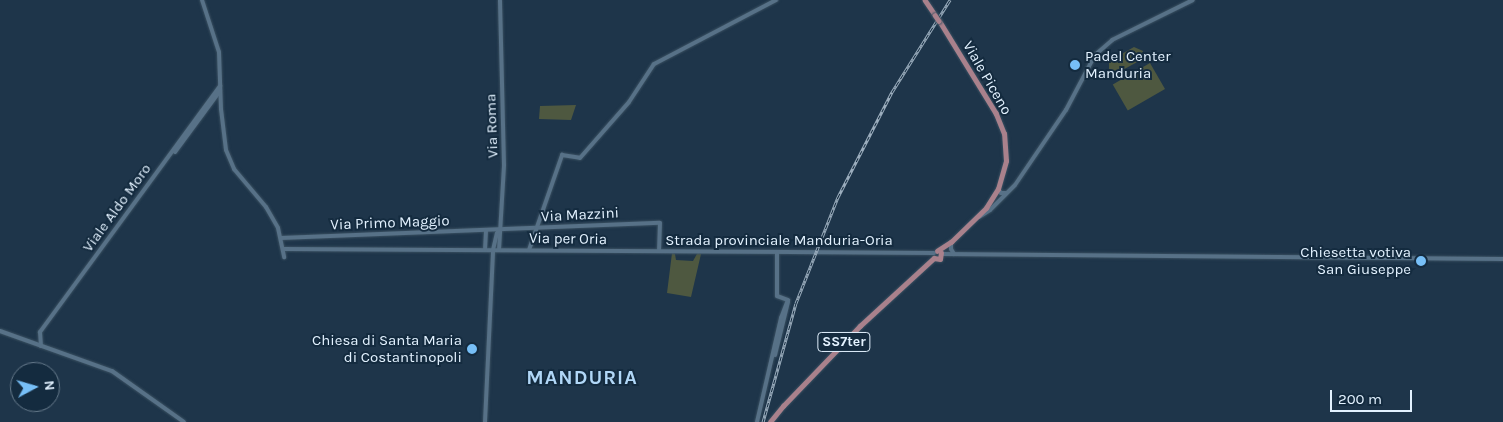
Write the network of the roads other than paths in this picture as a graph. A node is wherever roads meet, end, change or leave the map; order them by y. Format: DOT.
graph roads {
  1 [pos="202,0"];
  2 [pos="500,0"];
  3 [pos="776,0"];
  4 [pos="926,0"];
  5 [pos="1193,0"];
  6 [pos="220,86"];
  7 [pos="220,91"];
  8 [pos="998,189"];
  9 [pos="1008,193"];
  10 [pos="993,198"];
  11 [pos="1000,201"];
  12 [pos="977,218"];
  13 [pos="537,229"];
  14 [pos="486,230"];
  15 [pos="500,230"];
  16 [pos="281,238"];
  17 [pos="949,243"];
  18 [pos="283,249"];
  19 [pos="486,250"];
  20 [pos="493,250"];
  21 [pos="499,250"];
  22 [pos="529,250"];
  23 [pos="637,251"];
  24 [pos="659,251"];
  25 [pos="777,252"];
  26 [pos="923,253"];
  27 [pos="954,254"];
  28 [pos="937,255"];
  29 [pos="284,257"];
  30 [pos="1503,259"];
  31 [pos="924,266"];
  32 [pos="0,331"];
  33 [pos="42,346"];
  34 [pos="184,422"];
  35 [pos="485,422"];
  36 [pos="757,422"];
  37 [pos="770,422"];
  1 -- 6 [label="street"];
  2 -- 15 [label="street, Via Roma"];
  3 -- 13 [label="street"];
  4 -- 8 [label="main road, Viale Piceno, bridge"];
  5 -- 9 [label="street"];
  6 -- 7 [label="street"];
  6 -- 33 [label="street, Viale Aldo Moro"];
  7 -- 16 [label="street"];
  7 -- 33 [label="street, Viale Aldo Moro"];
  8 -- 9 [label="street"];
  8 -- 10 [label="main road, Viale Piceno"];
  9 -- 10 [label="street"];
  9 -- 11 [label="street"];
  10 -- 11 [label="street"];
  10 -- 12 [label="main road, Viale Piceno"];
  11 -- 12 [label="street"];
  12 -- 17 [label="main road, Viale Piceno"];
  13 -- 15 [label="street, Via Mazzini"];
  13 -- 22 [label="street"];
  13 -- 24 [label="street, Via Mazzini"];
  14 -- 15 [label="street, Via Primo Maggio"];
  14 -- 16 [label="street, Via Primo Maggio"];
  14 -- 19 [label="street"];
  15 -- 20 [label="street, Via Roma"];
  15 -- 21 [label="street"];
  16 -- 18 [label="street"];
  17 -- 27 [label="street"];
  17 -- 28 [label="main road, Viale Piceno"];
  18 -- 19 [label="street, Via per Oria"];
  18 -- 29 [label="street"];
  19 -- 20 [label="street, Via per Oria"];
  20 -- 21 [label="street, Via per Oria"];
  20 -- 35 [label="street, Via Roma"];
  21 -- 22 [label="street, Via per Oria"];
  22 -- 23 [label="street, Via per Oria"];
  23 -- 24 [label="street, Strada provinciale Manduria-Oria"];
  24 -- 25 [label="street, Strada provinciale Manduria-Oria"];
  25 -- 26 [label="street, Strada provinciale Manduria-Oria"];
  25 -- 36 [label="street"];
  26 -- 28 [label="street, Strada provinciale Manduria-Oria"];
  26 -- 31 [label="street"];
  27 -- 28 [label="street, Strada provinciale Manduria-Oria"];
  27 -- 30 [label="street, Strada provinciale Manduria-Oria"];
  28 -- 31 [label="main road, Viale Piceno"];
  31 -- 37 [label="main road, Viale Piceno / SS7ter"];
  32 -- 33 [label="street"];
  33 -- 34 [label="street"];
}
